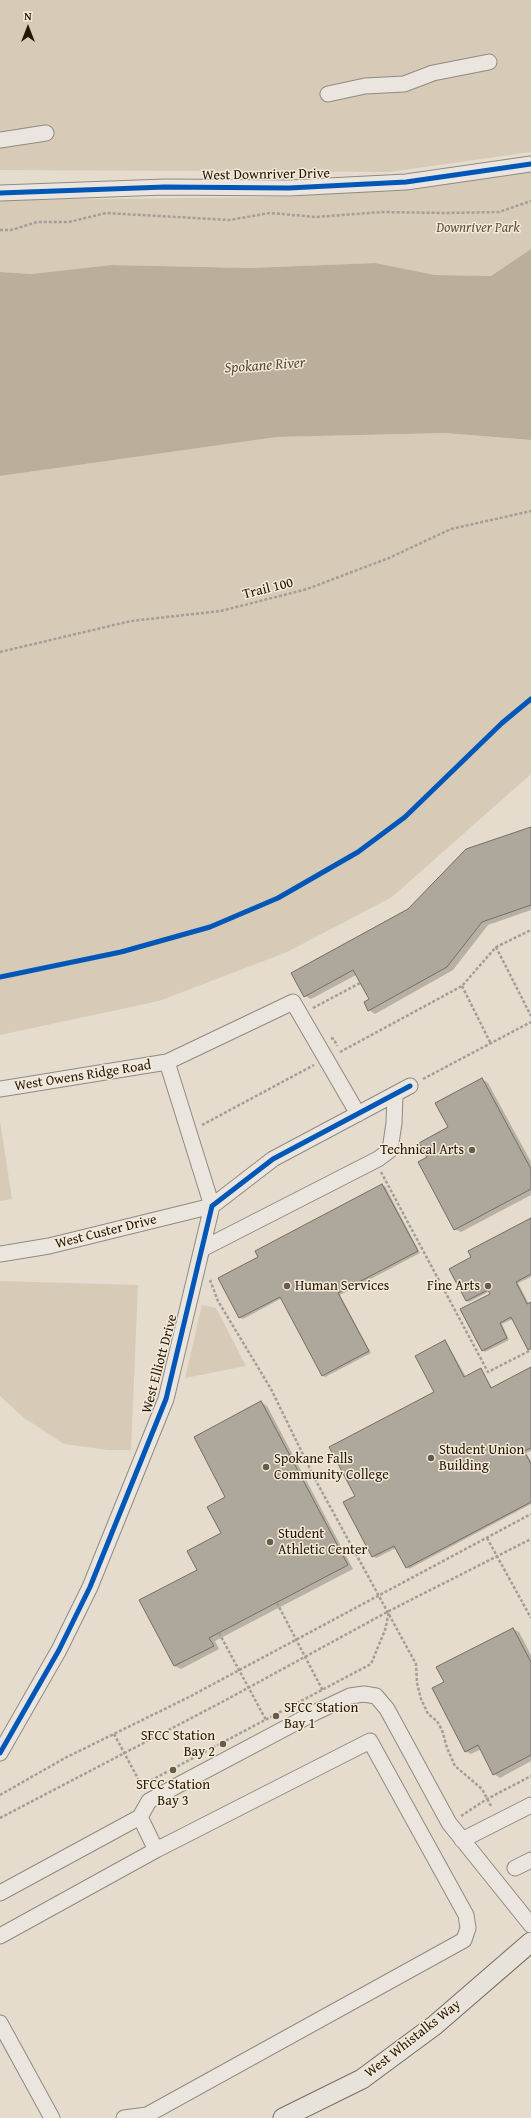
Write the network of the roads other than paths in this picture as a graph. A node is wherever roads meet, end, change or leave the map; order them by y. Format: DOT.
graph roads {
  1 [pos="489,62"];
  2 [pos="328,94"];
  3 [pos="46,133"];
  4 [pos="0,140"];
  5 [pos="531,164"];
  6 [pos="0,193"];
  7 [pos="167,1062"];
  8 [pos="410,1086"];
  9 [pos="0,1089"];
  10 [pos="395,1094"];
  11 [pos="358,1114"];
  12 [pos="212,1206"];
  13 [pos="201,1252"];
  14 [pos="0,1254"];
  15 [pos="0,1753"];
  16 [pos="531,1804"];
  17 [pos="140,1816"];
  18 [pos="462,1840"];
  19 [pos="156,1850"];
  20 [pos="531,1860"];
  21 [pos="515,1868"];
  22 [pos="0,1893"];
  23 [pos="531,1925"];
  24 [pos="0,1936"];
  25 [pos="531,1942"];
  26 [pos="2,2032"];
  27 [pos="52,2118"];
  28 [pos="124,2118"];
  29 [pos="283,2118"];
  1 -- 2 [label="street"];
  3 -- 4 [label="street"];
  5 -- 6 [label="street, West Downriver Drive"];
  7 -- 9 [label="street, West Owens Ridge Road"];
  7 -- 11 [label="street, West Owens Ridge Road"];
  7 -- 12 [label="street"];
  8 -- 10 [label="street"];
  10 -- 11 [label="street"];
  10 -- 13 [label="street"];
  11 -- 12 [label="street"];
  12 -- 13 [label="street, West Elliott Drive"];
  12 -- 14 [label="street, West Custer Drive"];
  13 -- 15 [label="street, West Elliott Drive"];
  16 -- 18 [label="street"];
  17 -- 18 [label="street"];
  17 -- 19 [label="street"];
  17 -- 22 [label="street"];
  18 -- 23 [label="street"];
  19 -- 24 [label="street"];
  19 -- 28 [label="street"];
  20 -- 21 [label="street"];
  25 -- 29 [label="main road, West Whistalks Way"];
  26 -- 27 [label="street"];
}
